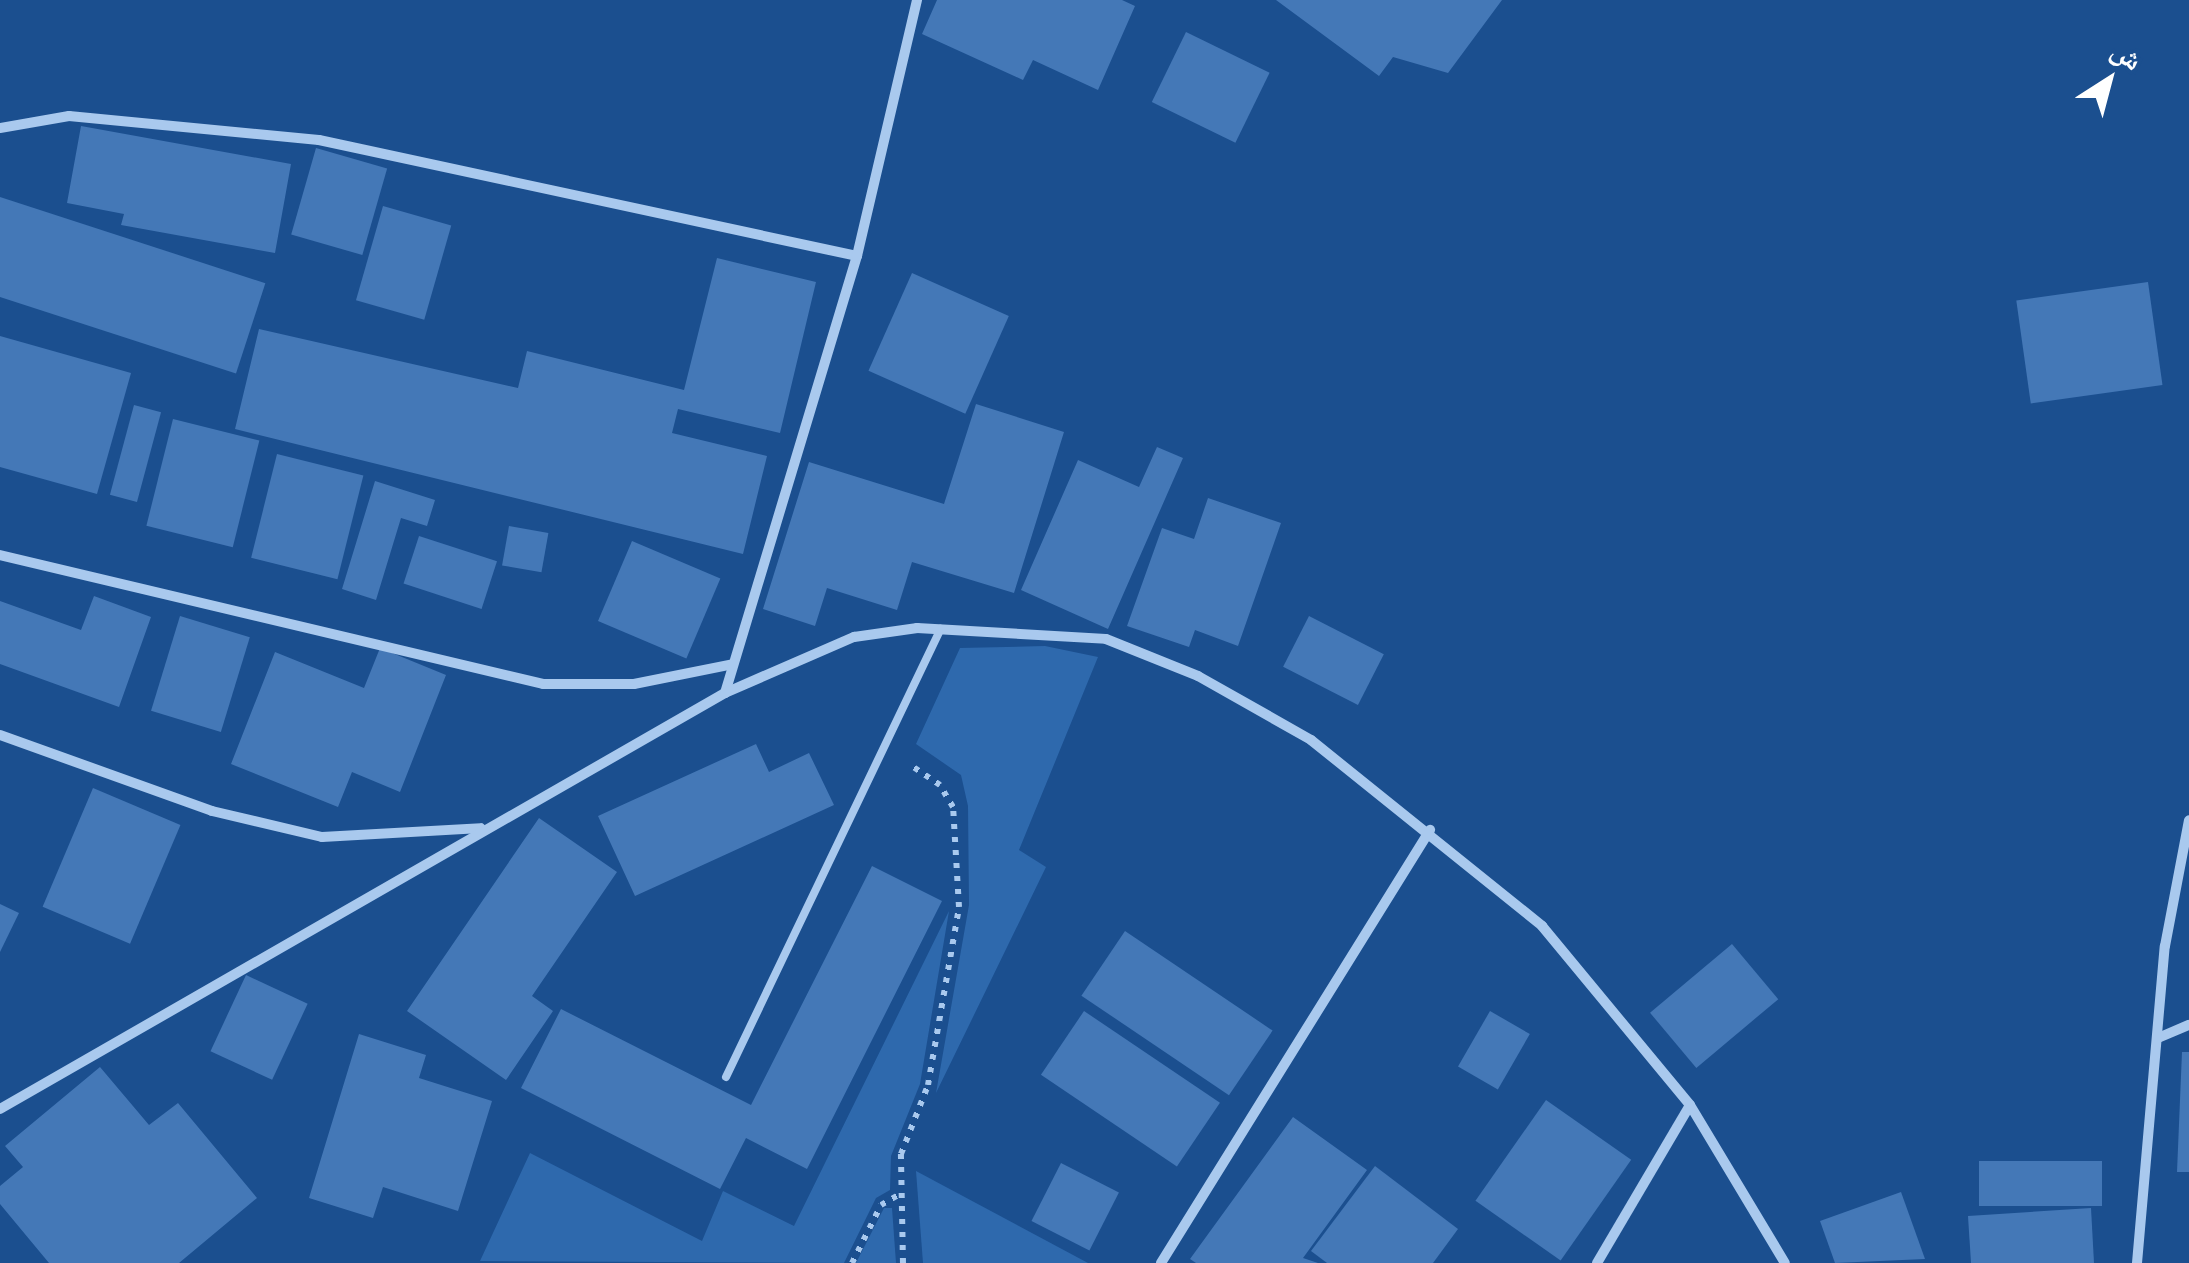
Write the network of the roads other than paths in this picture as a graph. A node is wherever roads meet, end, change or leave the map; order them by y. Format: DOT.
graph roads {
  1 [pos="917,0"];
  2 [pos="0,128"];
  3 [pos="857,256"];
  4 [pos="0,554"];
  5 [pos="941,628"];
  6 [pos="733,664"];
  7 [pos="725,692"];
  8 [pos="0,736"];
  9 [pos="2189,820"];
  10 [pos="487,828"];
  11 [pos="1430,830"];
  12 [pos="2189,1025"];
  13 [pos="2158,1038"];
  14 [pos="726,1077"];
  15 [pos="1690,1105"];
  16 [pos="0,1109"];
  17 [pos="1160,1263"];
  18 [pos="1597,1263"];
  19 [pos="1785,1263"];
  20 [pos="2137,1263"];
  1 -- 3 [label="street"];
  2 -- 3 [label="street"];
  3 -- 6 [label="street"];
  4 -- 6 [label="street"];
  5 -- 7 [label="street"];
  5 -- 11 [label="street"];
  5 -- 14 [label="lane"];
  6 -- 7 [label="street"];
  7 -- 10 [label="street"];
  8 -- 10 [label="street"];
  9 -- 13 [label="street"];
  10 -- 16 [label="street"];
  11 -- 15 [label="street"];
  11 -- 17 [label="street"];
  12 -- 13 [label="street"];
  13 -- 20 [label="street"];
  15 -- 18 [label="street"];
  15 -- 19 [label="street"];
}
